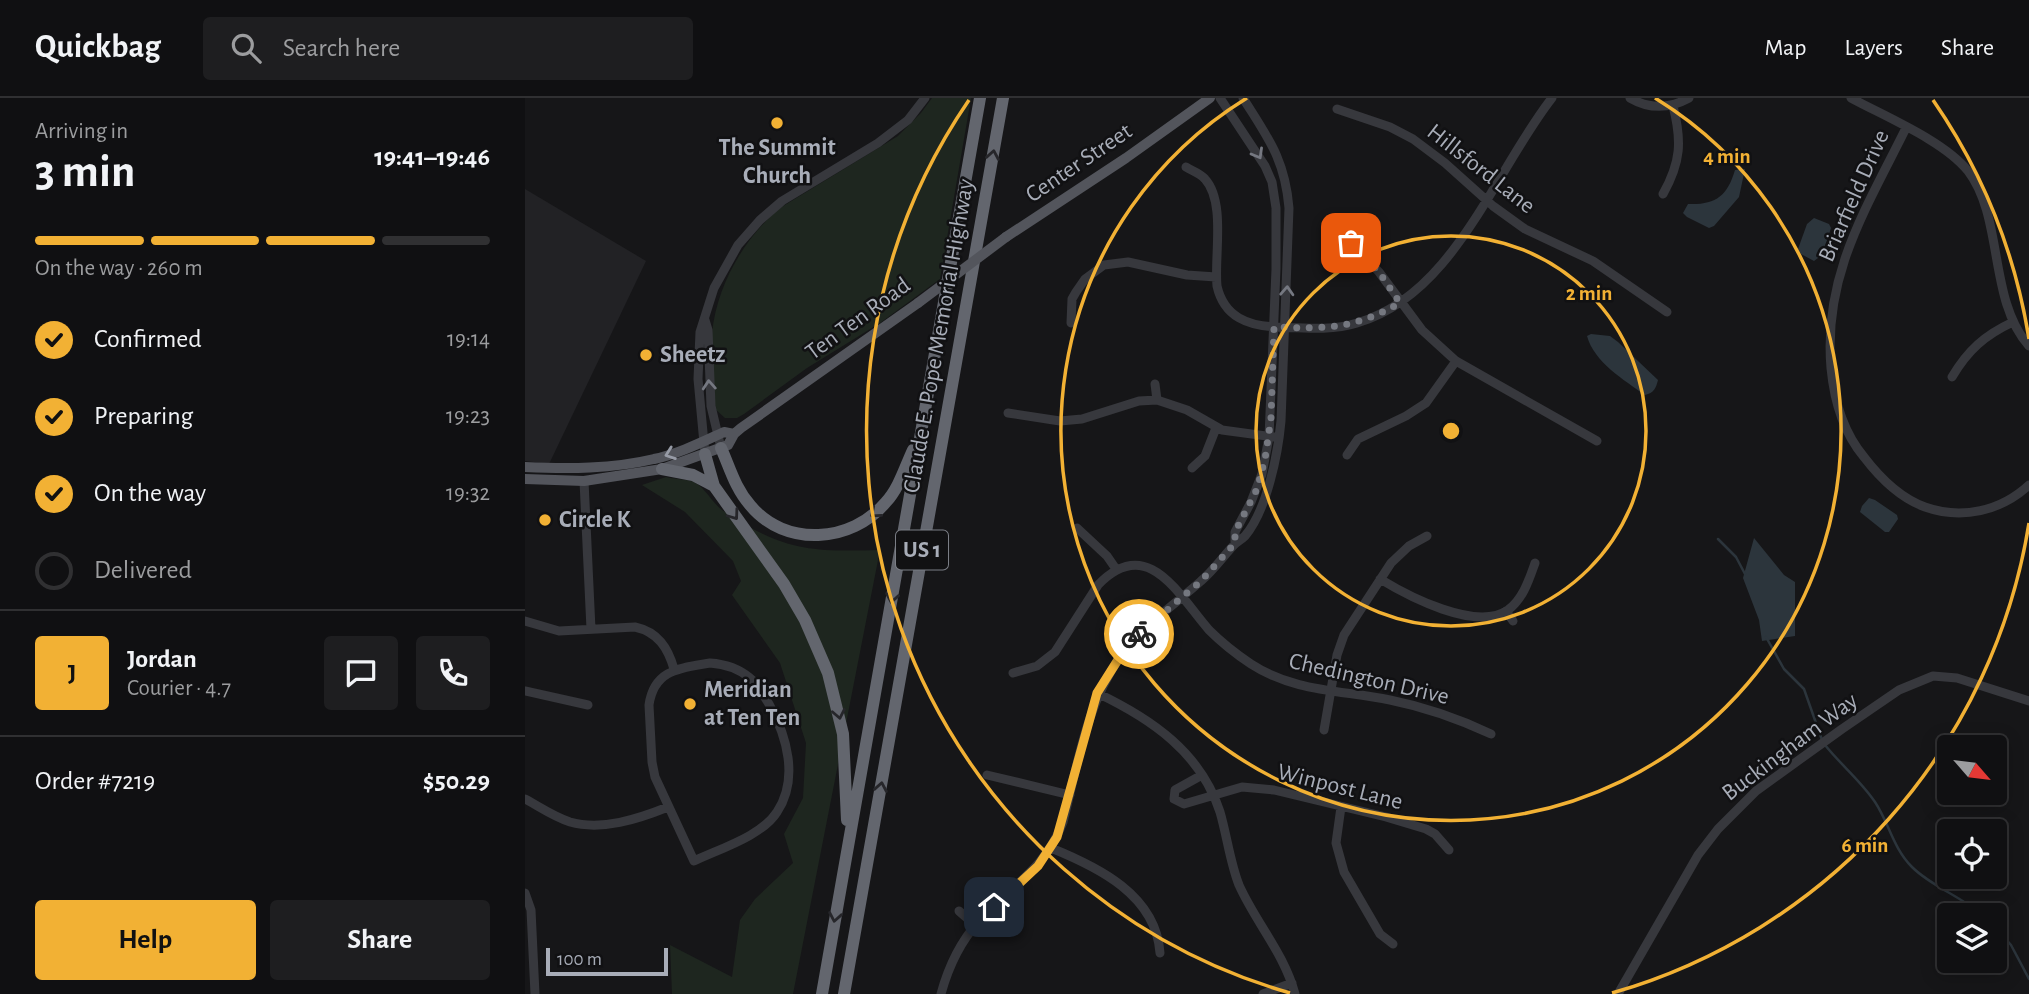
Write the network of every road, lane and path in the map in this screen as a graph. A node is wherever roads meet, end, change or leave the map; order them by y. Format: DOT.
graph roads {
  1 [pos="925,98"];
  2 [pos="980,98"];
  3 [pos="1210,98"];
  4 [pos="1220,98"];
  5 [pos="1244,98"];
  6 [pos="1552,98"];
  7 [pos="1630,98"];
  8 [pos="1689,98"];
  9 [pos="1851,98"];
  10 [pos="1003,99"];
  11 [pos="1673,106"];
  12 [pos="1337,109"];
  13 [pos="1906,128"];
  14 [pos="1186,167"];
  15 [pos="1663,194"];
  16 [pos="1486,198"];
  17 [pos="1006,237"];
  18 [pos="1351,243"];
  19 [pos="1216,277"];
  20 [pos="1400,303"];
  21 [pos="1667,312"];
  22 [pos="705,320"];
  23 [pos="2013,322"];
  24 [pos="1071,323"];
  25 [pos="1274,327"];
  26 [pos="1285,327"];
  27 [pos="2029,346"];
  28 [pos="1456,361"];
  29 [pos="1952,377"];
  30 [pos="1155,384"];
  31 [pos="1157,400"];
  32 [pos="1008,413"];
  33 [pos="1216,428"];
  34 [pos="719,434"];
  35 [pos="734,434"];
  36 [pos="921,434"];
  37 [pos="1269,437"];
  38 [pos="1280,438"];
  39 [pos="1597,441"];
  40 [pos="704,447"];
  41 [pos="721,448"];
  42 [pos="1347,455"];
  43 [pos="525,467"];
  44 [pos="1192,468"];
  45 [pos="662,469"];
  46 [pos="525,479"];
  47 [pos="584,481"];
  48 [pos="2029,485"];
  49 [pos="714,486"];
  50 [pos="1077,528"];
  51 [pos="1427,536"];
  52 [pos="1235,543"];
  53 [pos="1535,563"];
  54 [pos="1116,569"];
  55 [pos="1380,579"];
  56 [pos="1183,596"];
  57 [pos="1506,611"];
  58 [pos="525,621"];
  59 [pos="1513,621"];
  60 [pos="591,629"];
  61 [pos="674,669"];
  62 [pos="1013,673"];
  63 [pos="525,691"];
  64 [pos="1330,692"];
  65 [pos="1097,693"];
  66 [pos="2029,701"];
  67 [pos="587,705"];
  68 [pos="1324,730"];
  69 [pos="1491,734"];
  70 [pos="987,775"];
  71 [pos="1202,775"];
  72 [pos="1070,795"];
  73 [pos="1214,796"];
  74 [pos="525,799"];
  75 [pos="668,807"];
  76 [pos="1341,807"];
  77 [pos="1051,848"];
  78 [pos="847,850"];
  79 [pos="1449,850"];
  80 [pos="525,893"];
  81 [pos="959,911"];
  82 [pos="975,925"];
  83 [pos="1393,944"];
  84 [pos="1160,953"];
  85 [pos="1292,983"];
  86 [pos="535,994"];
  87 [pos="822,994"];
  88 [pos="844,994"];
  89 [pos="941,994"];
  90 [pos="1263,994"];
  91 [pos="1295,994"];
  92 [pos="1618,994"];
  1 -- 22 [label="street"];
  2 -- 36 [label="highway, Claude E. Pope Memorial Highway / US 1"];
  3 -- 17 [label="main road, Center Street"];
  4 -- 25 [label="street, one-way"];
  26 -- 5 [label="street, one-way"];
  6 -- 16 [label="street"];
  7 -- 11 [label="street"];
  8 -- 11 [label="street"];
  9 -- 13 [label="street"];
  88 -- 10 [label="highway, Claude E. Pope Memorial Highway / US 1, one-way"];
  11 -- 15 [label="street"];
  12 -- 16 [label="street, Hillsford Lane"];
  13 -- 23 [label="street"];
  13 -- 48 [label="street, Briarfield Drive"];
  14 -- 19 [label="street"];
  16 -- 20 [label="street"];
  16 -- 21 [label="street, Hillsford Lane"];
  17 -- 35 [label="main road, Ten Ten Road, bridge"];
  18 -- 20 [label="street"];
  19 -- 24 [label="street"];
  19 -- 25 [label="street"];
  20 -- 26 [label="street"];
  20 -- 28 [label="street"];
  34 -- 22 [label="street, one-way"];
  22 -- 40 [label="street"];
  23 -- 27 [label="street"];
  23 -- 29 [label="street"];
  25 -- 26 [label="street"];
  25 -- 37 [label="street"];
  26 -- 38 [label="street"];
  28 -- 39 [label="street"];
  28 -- 42 [label="street"];
  30 -- 31 [label="street"];
  31 -- 32 [label="street"];
  31 -- 33 [label="street"];
  33 -- 37 [label="street"];
  33 -- 44 [label="street"];
  34 -- 35 [label="main road, Ten Ten Road"];
  34 -- 40 [label="main road, Ten Ten Road"];
  34 -- 41 [label="street"];
  35 -- 41 [label="main road, Ten Ten Road"];
  36 -- 41 [label="highway, one-way"];
  36 -- 78 [label="highway, Claude E. Pope Memorial Highway / US 1, one-way"];
  37 -- 38 [label="street"];
  37 -- 52 [label="street"];
  38 -- 52 [label="street"];
  40 -- 41 [label="main road, Ten Ten Road"];
  40 -- 43 [label="main road, Ten Ten Road, one-way"];
  40 -- 45 [label="main road, Ten Ten Road"];
  40 -- 49 [label="highway"];
  45 -- 47 [label="main road, Ten Ten Road"];
  45 -- 49 [label="highway"];
  46 -- 47 [label="main road, Ten Ten Road"];
  47 -- 60 [label="street"];
  49 -- 78 [label="highway, one-way"];
  50 -- 54 [label="street"];
  51 -- 55 [label="street"];
  52 -- 56 [label="street"];
  53 -- 57 [label="street"];
  54 -- 56 [label="street, Chedington Drive"];
  54 -- 62 [label="street"];
  55 -- 57 [label="street"];
  55 -- 64 [label="street"];
  56 -- 64 [label="street, Chedington Drive"];
  56 -- 65 [label="street"];
  57 -- 59 [label="street"];
  58 -- 60 [label="street"];
  60 -- 61 [label="street"];
  61 -- 75 [label="street"];
  61 -- 75 [label="street"];
  63 -- 67 [label="street"];
  64 -- 68 [label="street"];
  64 -- 69 [label="street, Chedington Drive"];
  65 -- 71 [label="street"];
  65 -- 72 [label="street"];
  66 -- 92 [label="street, Buckingham Way"];
  70 -- 72 [label="street"];
  71 -- 73 [label="street"];
  71 -- 73 [label="street, Winpost Lane"];
  72 -- 77 [label="street"];
  73 -- 76 [label="street, Winpost Lane"];
  73 -- 85 [label="street"];
  74 -- 75 [label="street"];
  76 -- 79 [label="street, Winpost Lane"];
  76 -- 83 [label="street"];
  77 -- 82 [label="street"];
  77 -- 84 [label="street"];
  78 -- 87 [label="highway, Claude E. Pope Memorial Highway / US 1, one-way"];
  80 -- 86 [label="street"];
  81 -- 82 [label="street"];
  82 -- 89 [label="street"];
  85 -- 90 [label="street"];
  85 -- 91 [label="street"];
}
